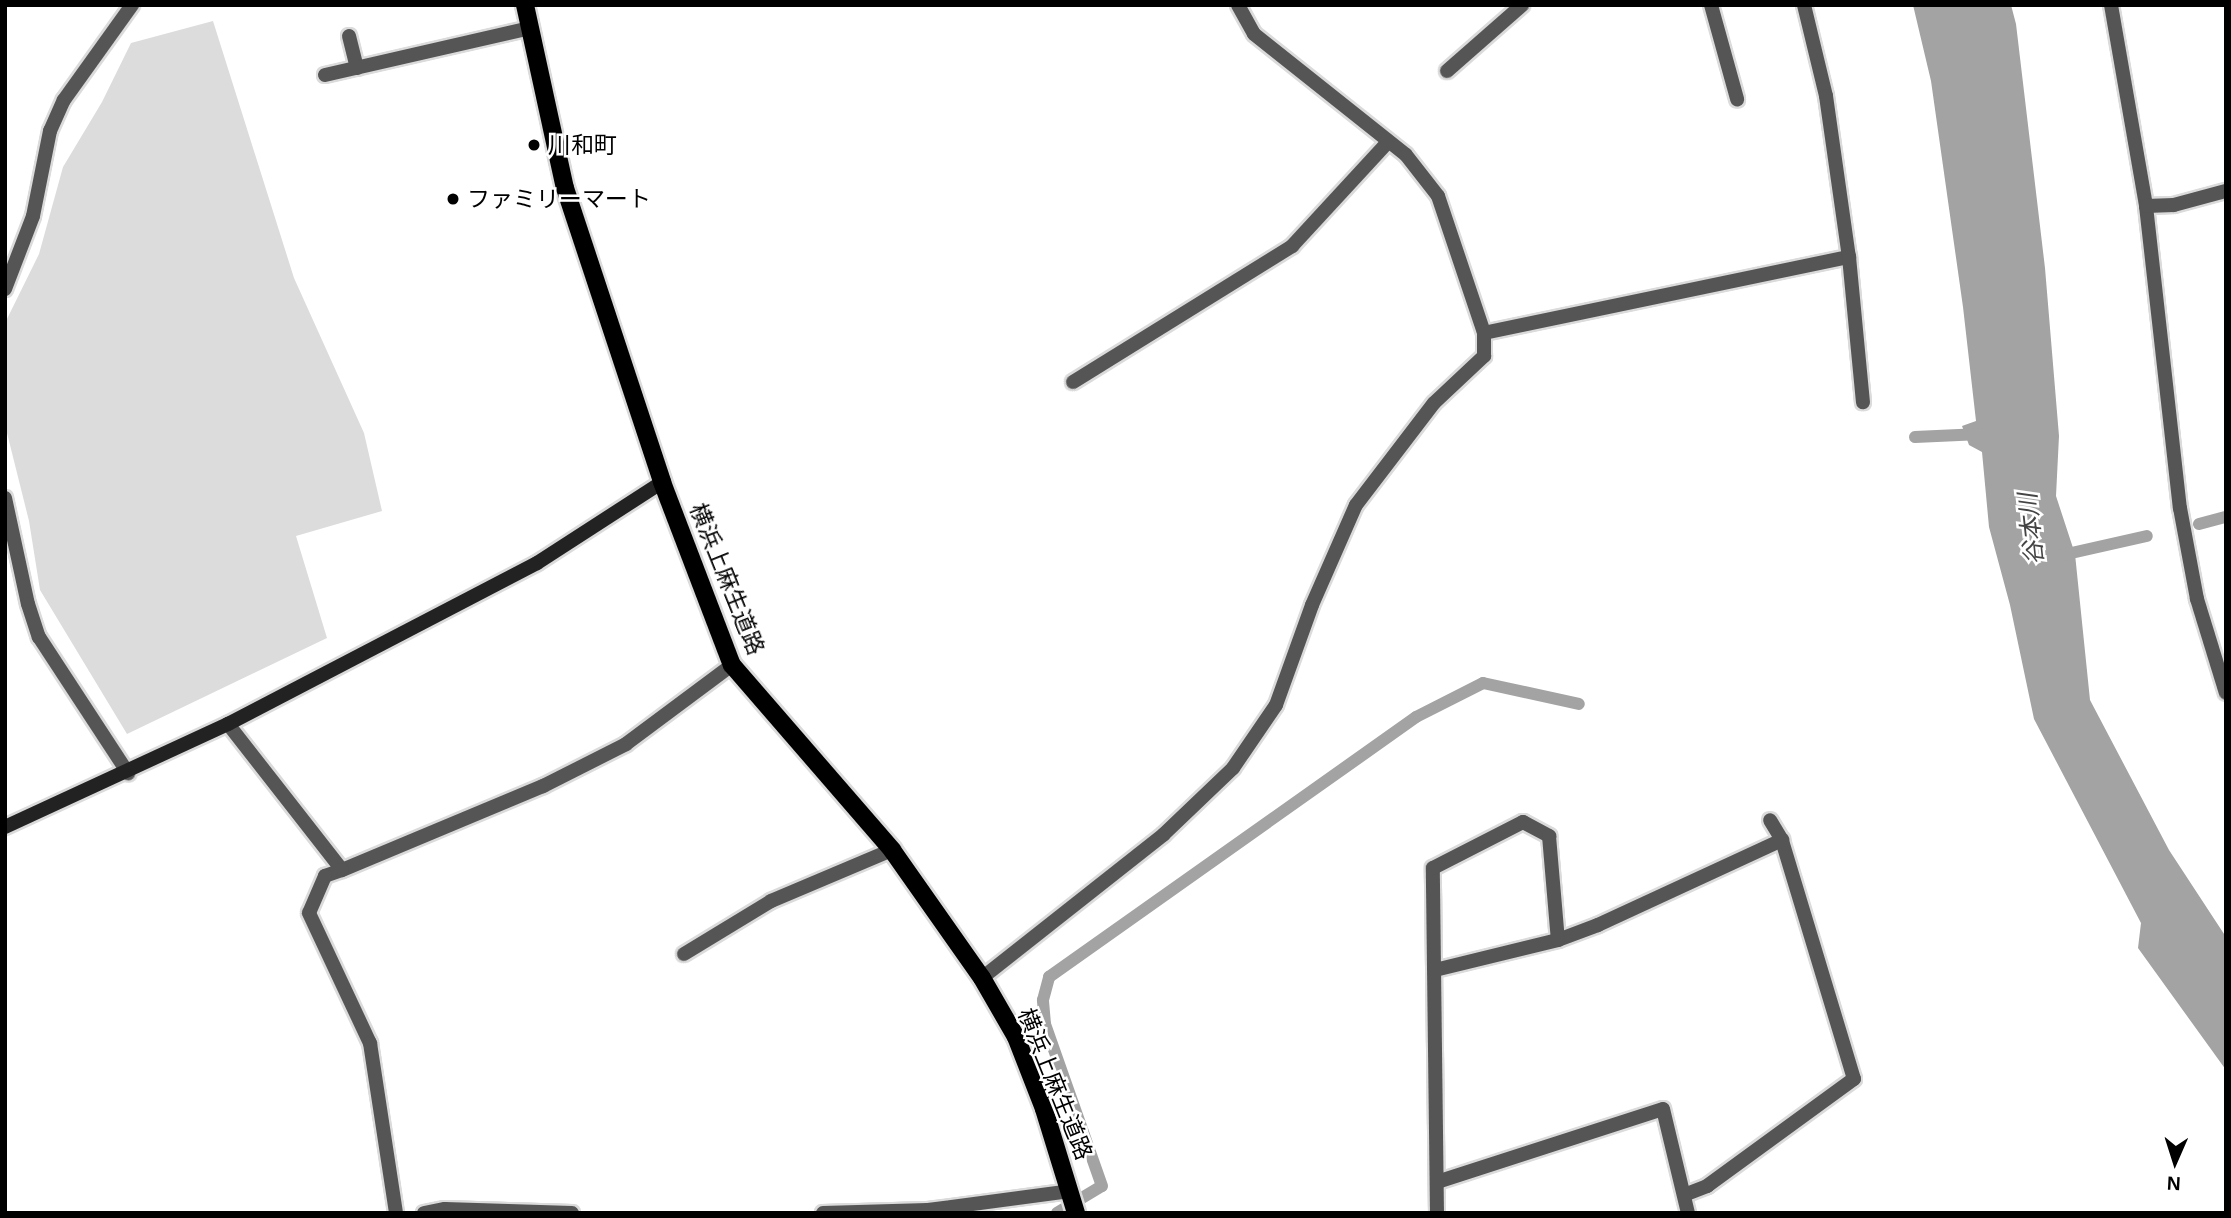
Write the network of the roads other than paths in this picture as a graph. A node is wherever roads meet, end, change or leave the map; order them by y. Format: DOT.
graph roads {
  1 [pos="132,5"];
  2 [pos="525,5"];
  3 [pos="1238,5"];
  4 [pos="1521,5"];
  5 [pos="1711,5"];
  6 [pos="1804,5"];
  7 [pos="2111,5"];
  8 [pos="530,28"];
  9 [pos="349,36"];
  10 [pos="357,68"];
  11 [pos="1447,71"];
  12 [pos="325,75"];
  13 [pos="1737,99"];
  14 [pos="1388,142"];
  15 [pos="2226,191"];
  16 [pos="2146,206"];
  17 [pos="1849,257"];
  18 [pos="5,289"];
  19 [pos="1484,333"];
  20 [pos="1073,382"];
  21 [pos="1863,402"];
  22 [pos="662,482"];
  23 [pos="5,498"];
  24 [pos="732,665"];
  25 [pos="2226,693"];
  26 [pos="228,724"];
  27 [pos="128,773"];
  28 [pos="1770,820"];
  29 [pos="5,827"];
  30 [pos="1782,840"];
  31 [pos="891,850"];
  32 [pos="342,870"];
  33 [pos="1558,940"];
  34 [pos="684,954"];
  35 [pos="1435,970"];
  36 [pos="982,978"];
  37 [pos="1437,1182"];
  38 [pos="1684,1195"];
  39 [pos="1073,1201"];
  40 [pos="396,1213"];
  41 [pos="424,1213"];
  42 [pos="572,1213"];
  43 [pos="823,1213"];
  44 [pos="1437,1213"];
  45 [pos="1688,1213"];
  1 -- 18 [label="street"];
  2 -- 8 [label="main road, 横浜上麻生道路"];
  3 -- 14 [label="street"];
  4 -- 11 [label="street"];
  5 -- 13 [label="street"];
  6 -- 17 [label="street"];
  7 -- 16 [label="street"];
  8 -- 10 [label="street"];
  8 -- 22 [label="main road, 横浜上麻生道路"];
  9 -- 10 [label="street"];
  10 -- 12 [label="street"];
  14 -- 19 [label="street"];
  14 -- 20 [label="street"];
  15 -- 16 [label="street"];
  16 -- 25 [label="street"];
  17 -- 19 [label="street"];
  17 -- 21 [label="street"];
  19 -- 36 [label="street"];
  22 -- 24 [label="main road, 横浜上麻生道路"];
  22 -- 26 [label="street"];
  23 -- 27 [label="street"];
  24 -- 31 [label="main road, 横浜上麻生道路"];
  24 -- 32 [label="street"];
  26 -- 27 [label="street"];
  26 -- 32 [label="street"];
  27 -- 29 [label="street"];
  28 -- 30 [label="street"];
  30 -- 33 [label="street"];
  30 -- 38 [label="street"];
  31 -- 34 [label="street"];
  31 -- 36 [label="main road, 横浜上麻生道路"];
  32 -- 40 [label="street"];
  33 -- 35 [label="street"];
  33 -- 35 [label="street"];
  35 -- 37 [label="street"];
  36 -- 39 [label="main road, 横浜上麻生道路"];
  37 -- 38 [label="street"];
  37 -- 44 [label="street"];
  38 -- 45 [label="street"];
  39 -- 43 [label="street"];
  41 -- 42 [label="street"];
}
